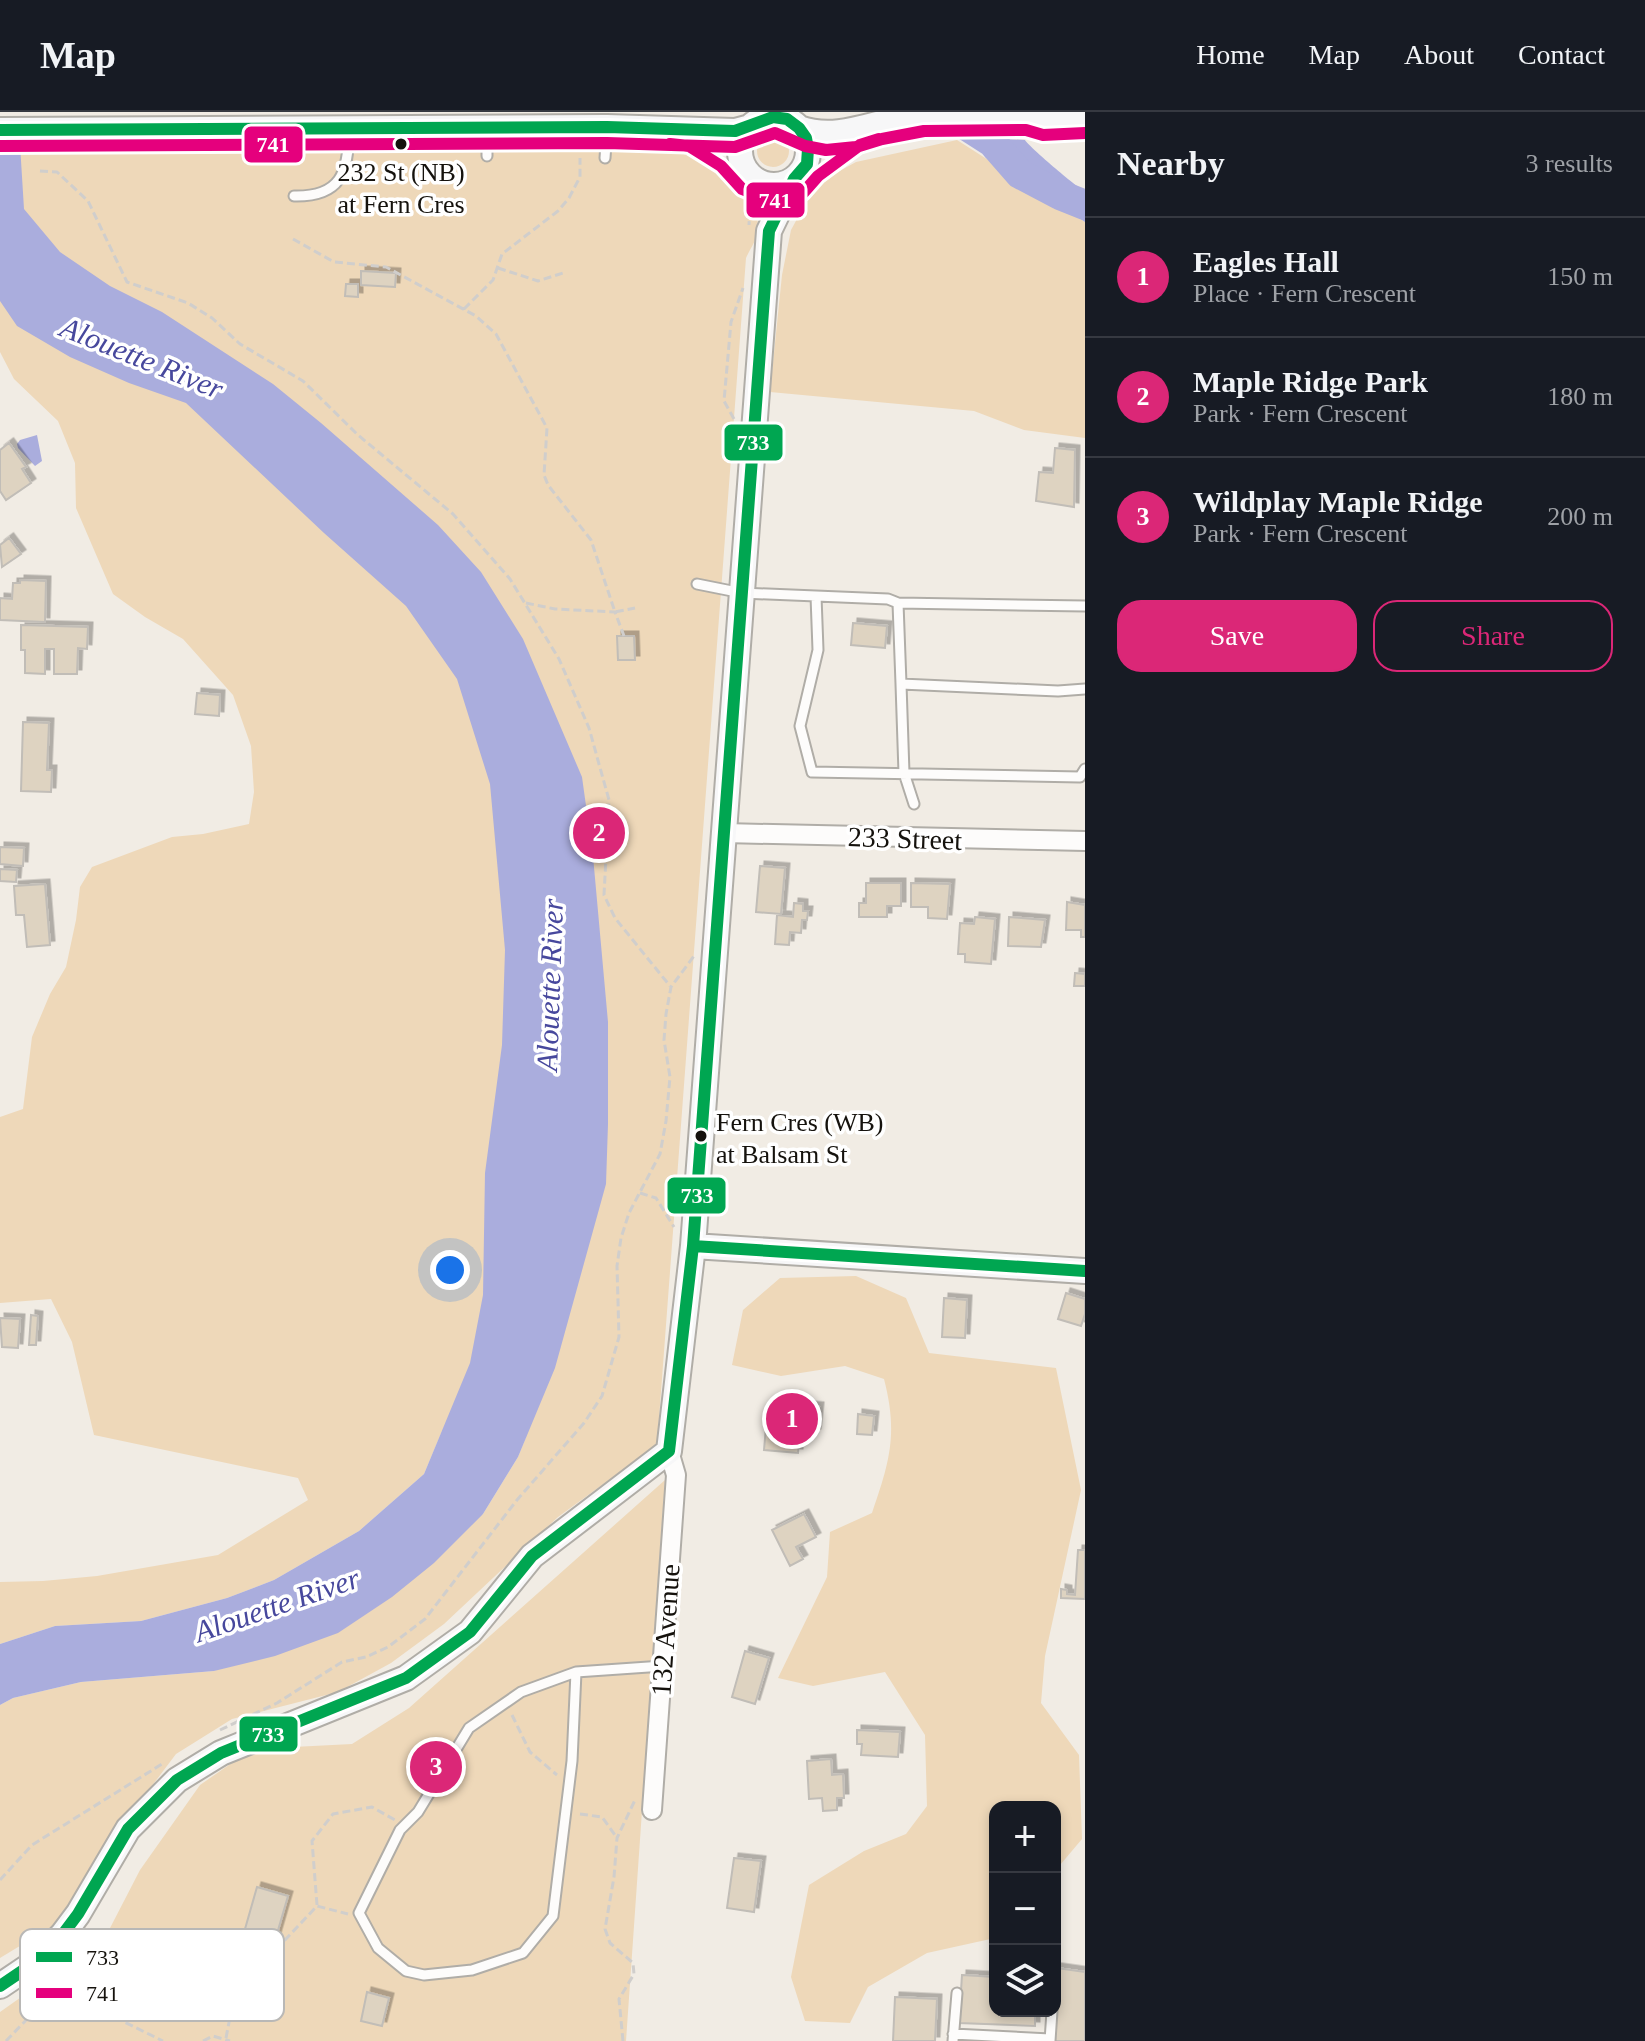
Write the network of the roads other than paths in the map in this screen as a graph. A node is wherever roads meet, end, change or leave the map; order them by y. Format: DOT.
graph roads {
  1 [pos="1024,114"];
  2 [pos="1085,117"];
  3 [pos="607,127"];
  4 [pos="750,127"];
  5 [pos="487,128"];
  6 [pos="799,128"];
  7 [pos="349,129"];
  8 [pos="0,130"];
  9 [pos="700,140"];
  10 [pos="851,141"];
  11 [pos="487,156"];
  12 [pos="605,158"];
  13 [pos="747,170"];
  14 [pos="803,174"];
  15 [pos="294,196"];
  16 [pos="759,230"];
  17 [pos="697,584"];
  18 [pos="742,593"];
  19 [pos="816,596"];
  20 [pos="898,603"];
  21 [pos="1085,606"];
  22 [pos="901,684"];
  23 [pos="1085,689"];
  24 [pos="1085,769"];
  25 [pos="904,773"];
  26 [pos="914,804"];
  27 [pos="724,833"];
  28 [pos="1085,841"];
  29 [pos="687,1238"];
  30 [pos="1085,1271"];
  31 [pos="669,1451"];
  32 [pos="663,1666"];
  33 [pos="576,1672"];
  34 [pos="652,1810"];
  35 [pos="67,1929"];
  36 [pos="20,1958"];
  37 [pos="0,1967"];
  38 [pos="20,1972"];
  39 [pos="0,1986"];
  40 [pos="957,1993"];
  41 [pos="1052,2017"];
  42 [pos="953,2038"];
  43 [pos="1050,2040"];
  1 -- 2 [label="street"];
  1 -- 10 [label="street"];
  3 -- 5 [label="street"];
  3 -- 9 [label="street"];
  3 -- 12 [label="lane"];
  4 -- 6 [label="street"];
  4 -- 9 [label="street"];
  4 -- 13 [label="street"];
  5 -- 7 [label="street"];
  5 -- 11 [label="lane"];
  6 -- 10 [label="street"];
  6 -- 14 [label="street"];
  7 -- 8 [label="street"];
  7 -- 15 [label="lane"];
  9 -- 13 [label="street"];
  10 -- 14 [label="street"];
  13 -- 14 [label="street"];
  13 -- 16 [label="street"];
  14 -- 16 [label="street"];
  16 -- 18 [label="street"];
  17 -- 18 [label="lane"];
  18 -- 19 [label="lane"];
  18 -- 27 [label="street"];
  19 -- 20 [label="lane"];
  19 -- 25 [label="lane"];
  20 -- 21 [label="lane"];
  20 -- 22 [label="lane"];
  22 -- 23 [label="lane"];
  22 -- 25 [label="lane"];
  24 -- 25 [label="lane"];
  25 -- 26 [label="lane"];
  27 -- 28 [label="street, 233 Street"];
  27 -- 29 [label="street"];
  29 -- 30 [label="street"];
  29 -- 31 [label="street"];
  31 -- 32 [label="street, 132 Avenue"];
  31 -- 35 [label="street"];
  32 -- 33 [label="lane"];
  32 -- 34 [label="street, 132 Avenue"];
  33 -- 33 [label="lane"];
  36 -- 37 [label="street"];
  38 -- 39 [label="street"];
  40 -- 42 [label="lane"];
  41 -- 43 [label="lane"];
  42 -- 43 [label="lane"];
}
